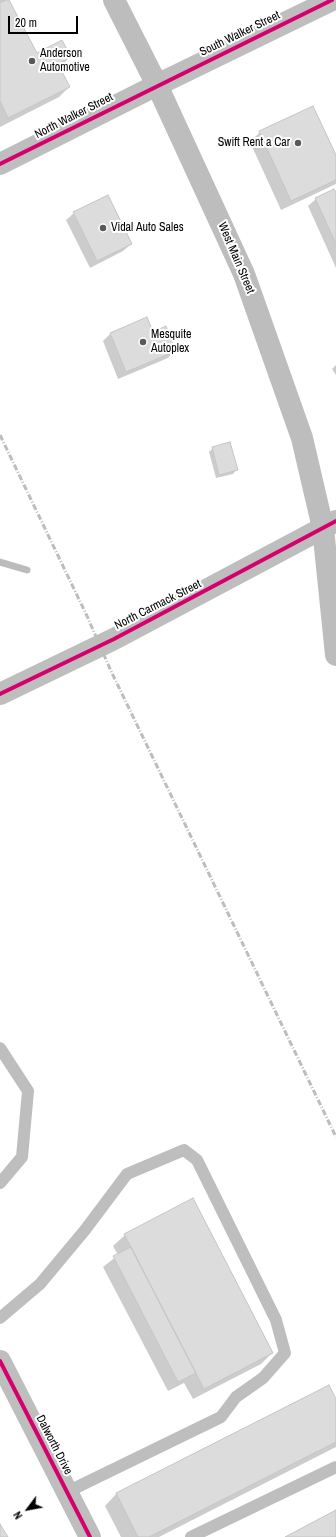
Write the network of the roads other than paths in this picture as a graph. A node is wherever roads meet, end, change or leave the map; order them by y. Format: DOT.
graph roads {
  1 [pos="114,0"];
  2 [pos="332,0"];
  3 [pos="157,85"];
  4 [pos="0,164"];
  5 [pos="330,525"];
  6 [pos="336,655"];
  7 [pos="0,694"];
  8 [pos="0,1048"];
  9 [pos="0,1183"];
  10 [pos="0,1318"];
  11 [pos="0,1361"];
  12 [pos="336,1466"];
  13 [pos="67,1492"];
  14 [pos="90,1537"];
  15 [pos="191,1537"];
  1 -- 3 [label="main road, West Main Street"];
  2 -- 3 [label="street, South Walker Street"];
  3 -- 4 [label="street, North Walker Street"];
  3 -- 5 [label="main road, West Main Street"];
  5 -- 6 [label="main road, West Main Street"];
  5 -- 7 [label="street, North Carmack Street"];
  8 -- 9 [label="lane"];
  10 -- 13 [label="lane"];
  11 -- 13 [label="street, Dalworth Drive"];
  12 -- 15 [label="lane"];
  13 -- 14 [label="street, Dalworth Drive"];
}
